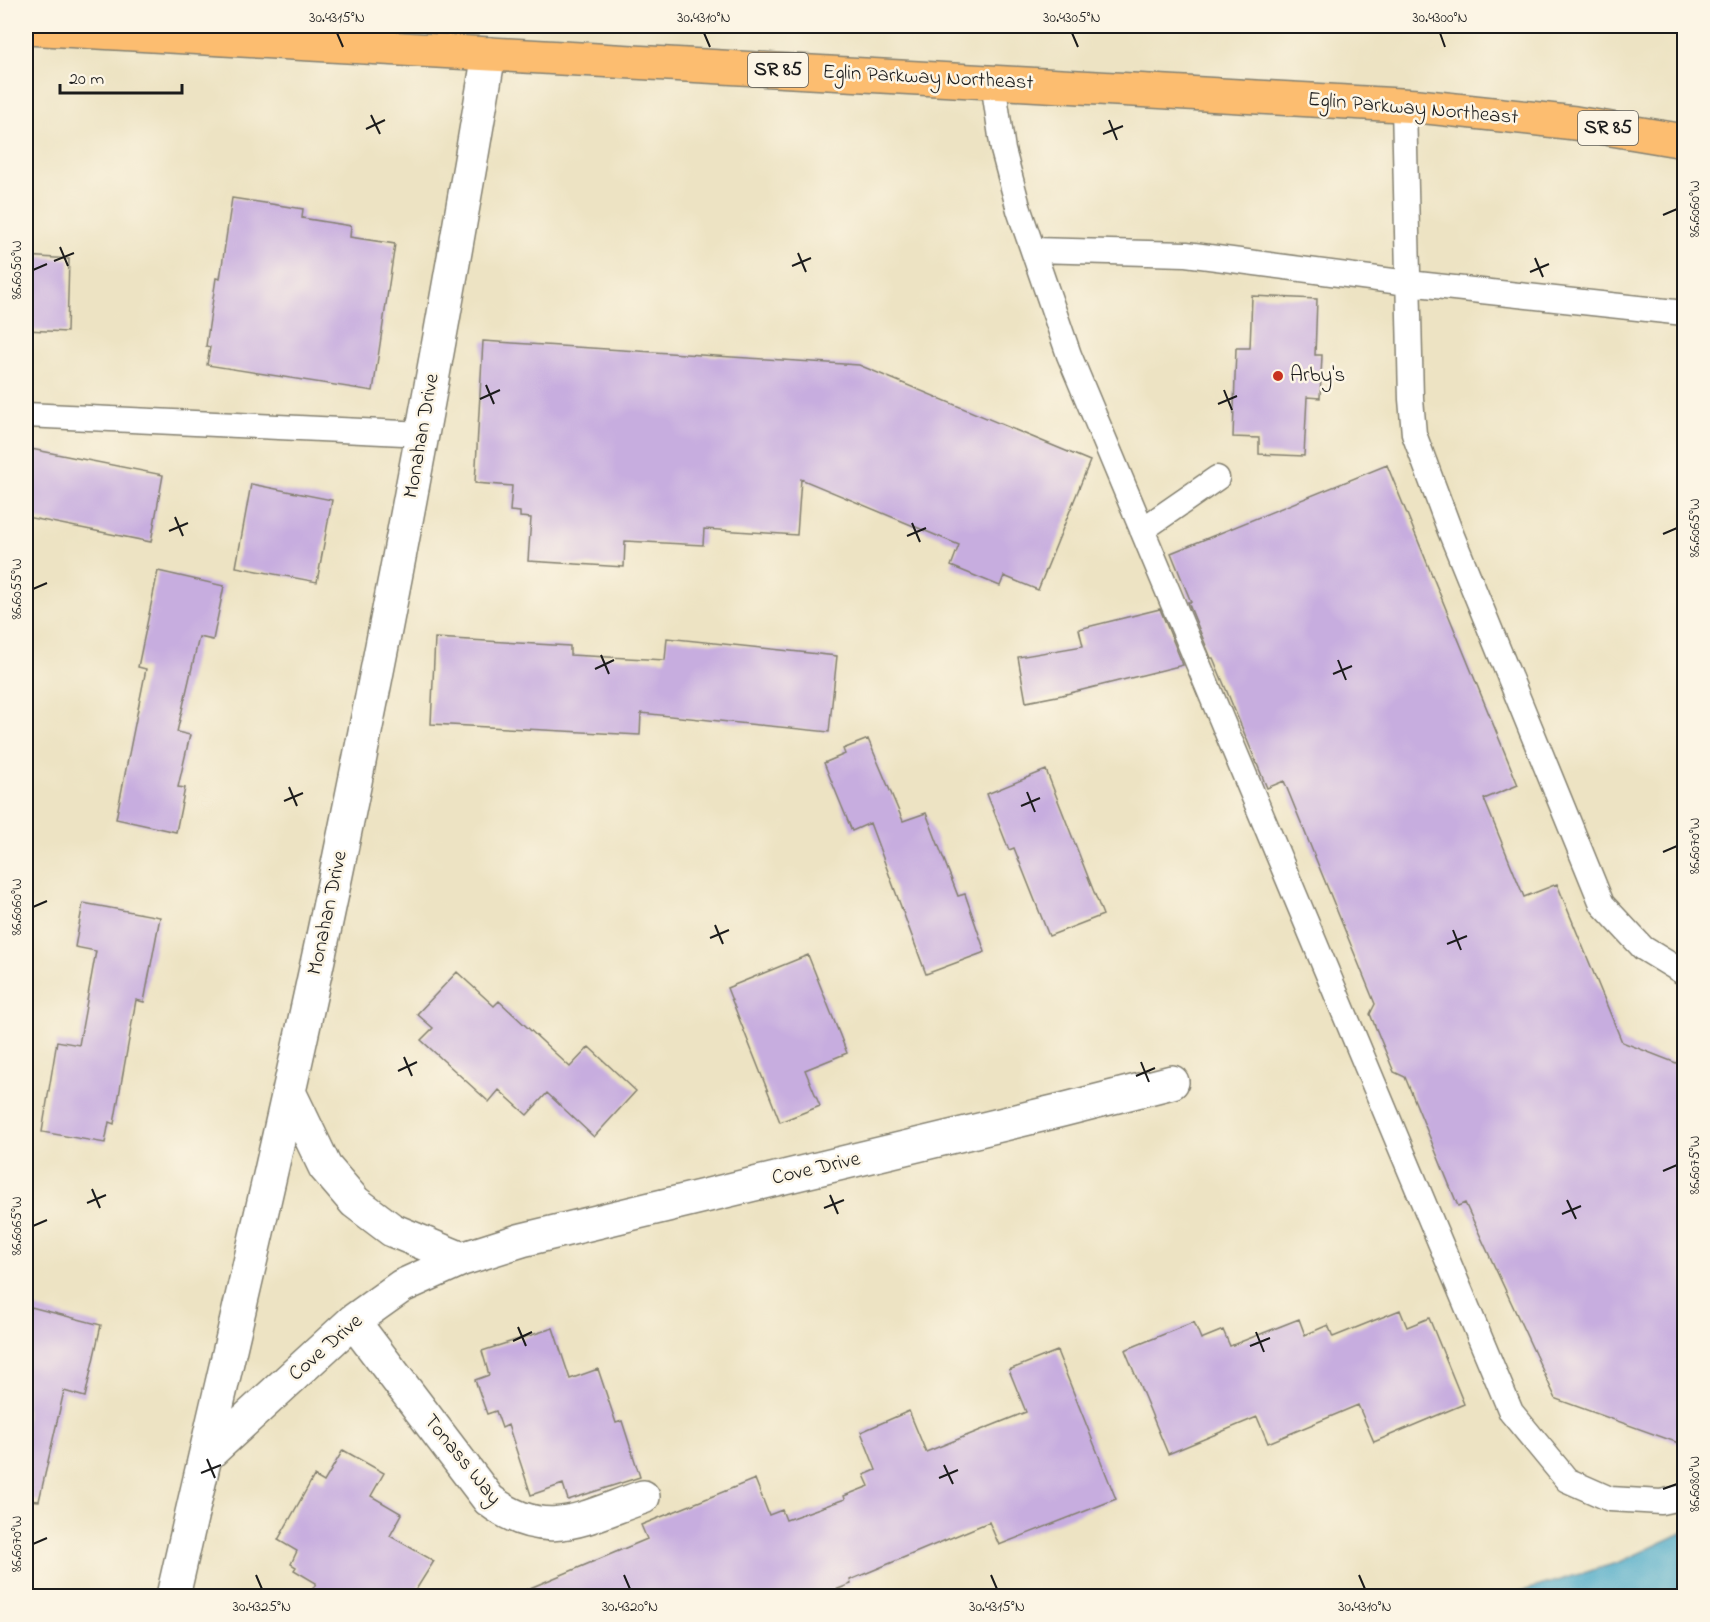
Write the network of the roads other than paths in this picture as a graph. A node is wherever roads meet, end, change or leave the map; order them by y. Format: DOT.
graph roads {
  1 [pos="26,28"];
  2 [pos="489,54"];
  3 [pos="993,82"];
  4 [pos="1404,106"];
  5 [pos="1684,141"];
  6 [pos="1033,250"];
  7 [pos="1408,283"];
  8 [pos="1684,313"];
  9 [pos="26,415"];
  10 [pos="424,434"];
  11 [pos="1217,478"];
  12 [pos="1142,530"];
  13 [pos="1684,973"];
  14 [pos="1172,1082"];
  15 [pos="289,1092"];
  16 [pos="462,1259"];
  17 [pos="353,1321"];
  18 [pos="205,1457"];
  19 [pos="643,1497"];
  20 [pos="1684,1497"];
  21 [pos="172,1596"];
  1 -- 2 [label="highway, Eglin Parkway Northeast / SR 85"];
  2 -- 3 [label="highway, Eglin Parkway Northeast / SR 85"];
  2 -- 10 [label="street, Monahan Drive"];
  3 -- 4 [label="highway, Eglin Parkway Northeast / SR 85"];
  3 -- 6 [label="lane"];
  4 -- 5 [label="highway, Eglin Parkway Northeast / SR 85"];
  4 -- 7 [label="lane"];
  6 -- 7 [label="lane"];
  6 -- 12 [label="lane"];
  7 -- 8 [label="lane"];
  7 -- 13 [label="lane"];
  9 -- 10 [label="lane"];
  10 -- 15 [label="street, Monahan Drive"];
  11 -- 12 [label="lane"];
  12 -- 20 [label="lane"];
  14 -- 16 [label="street, Cove Drive"];
  15 -- 16 [label="street"];
  15 -- 18 [label="street, Monahan Drive"];
  16 -- 17 [label="street, Cove Drive"];
  17 -- 18 [label="street, Cove Drive"];
  17 -- 19 [label="street, Tonass Way"];
  18 -- 21 [label="street, Monahan Drive"];
}
